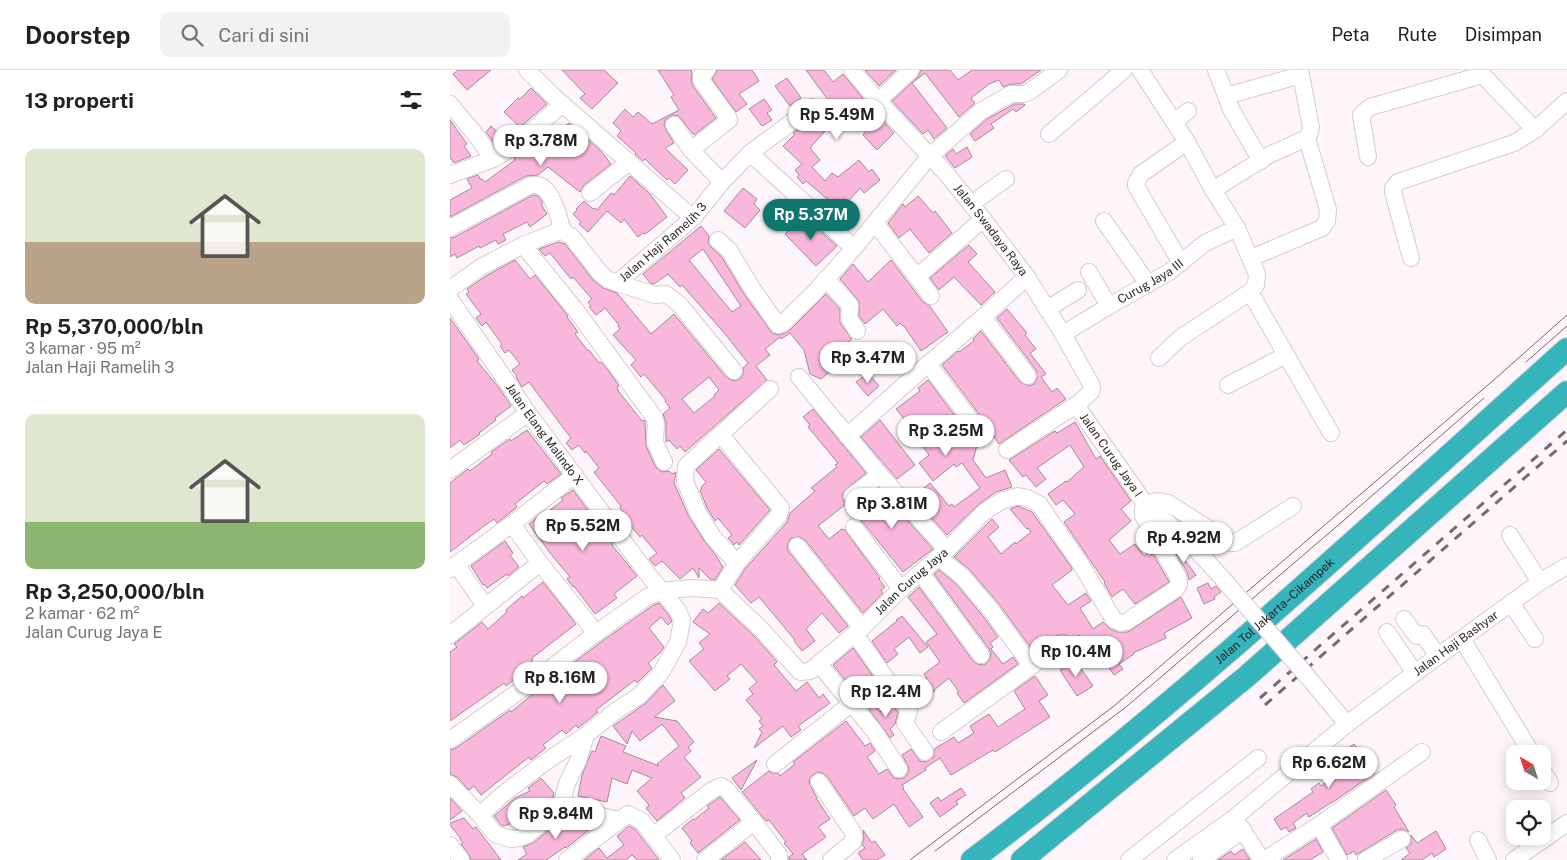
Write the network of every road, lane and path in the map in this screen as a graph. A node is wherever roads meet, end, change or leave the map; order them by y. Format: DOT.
graph roads {
  1 [pos="527,70"];
  2 [pos="707,70"];
  3 [pos="852,70"];
  4 [pos="911,70"];
  5 [pos="1059,70"];
  6 [pos="1124,70"];
  7 [pos="1140,70"];
  8 [pos="1216,70"];
  9 [pos="1480,72"];
  10 [pos="1300,73"];
  11 [pos="1226,96"];
  12 [pos="1567,101"];
  13 [pos="878,102"];
  14 [pos="450,104"];
  15 [pos="563,104"];
  16 [pos="812,107"];
  17 [pos="1188,111"];
  18 [pos="1174,122"];
  19 [pos="674,125"];
  20 [pos="1535,130"];
  21 [pos="1049,134"];
  22 [pos="1307,138"];
  23 [pos="1187,142"];
  24 [pos="691,150"];
  25 [pos="750,153"];
  26 [pos="929,156"];
  27 [pos="1368,157"];
  28 [pos="493,159"];
  29 [pos="1260,161"];
  30 [pos="630,162"];
  31 [pos="450,175"];
  32 [pos="1006,179"];
  33 [pos="722,182"];
  34 [pos="1213,190"];
  35 [pos="590,192"];
  36 [pos="971,204"];
  37 [pos="693,218"];
  38 [pos="983,219"];
  39 [pos="1104,221"];
  40 [pos="875,223"];
  41 [pos="450,228"];
  42 [pos="1237,228"];
  43 [pos="563,232"];
  44 [pos="718,240"];
  45 [pos="523,245"];
  46 [pos="854,248"];
  47 [pos="1251,258"];
  48 [pos="1412,258"];
  49 [pos="1182,263"];
  50 [pos="1088,272"];
  51 [pos="917,277"];
  52 [pos="1027,278"];
  53 [pos="826,279"];
  54 [pos="617,283"];
  55 [pos="1148,284"];
  56 [pos="450,289"];
  57 [pos="1078,290"];
  58 [pos="1250,292"];
  59 [pos="931,296"];
  60 [pos="450,299"];
  61 [pos="1109,306"];
  62 [pos="1047,309"];
  63 [pos="983,318"];
  64 [pos="858,331"];
  65 [pos="1063,334"];
  66 [pos="1567,349"];
  67 [pos="1286,355"];
  68 [pos="1158,358"];
  69 [pos="928,364"];
  70 [pos="734,371"];
  71 [pos="1028,376"];
  72 [pos="799,378"];
  73 [pos="1228,385"];
  74 [pos="770,388"];
  75 [pos="1567,392"];
  76 [pos="1076,405"];
  77 [pos="528,412"];
  78 [pos="980,432"];
  79 [pos="1331,432"];
  80 [pos="721,435"];
  81 [pos="847,436"];
  82 [pos="1007,450"];
  83 [pos="664,462"];
  84 [pos="450,470"];
  85 [pos="575,475"];
  86 [pos="880,475"];
  87 [pos="852,496"];
  88 [pos="1146,505"];
  89 [pos="1293,506"];
  90 [pos="512,524"];
  91 [pos="854,527"];
  92 [pos="1510,535"];
  93 [pos="797,546"];
  94 [pos="943,554"];
  95 [pos="540,563"];
  96 [pos="737,563"];
  97 [pos="453,566"];
  98 [pos="1567,566"];
  99 [pos="921,573"];
  100 [pos="1540,582"];
  101 [pos="902,589"];
  102 [pos="720,590"];
  103 [pos="660,591"];
  104 [pos="1511,603"];
  105 [pos="485,606"];
  106 [pos="1404,619"];
  107 [pos="859,631"];
  108 [pos="1387,632"];
  109 [pos="596,633"];
  110 [pos="450,635"];
  111 [pos="1462,639"];
  112 [pos="1535,639"];
  113 [pos="1062,644"];
  114 [pos="981,655"];
  115 [pos="1438,656"];
  116 [pos="820,664"];
  117 [pos="1031,665"];
  118 [pos="1415,673"];
  119 [pos="852,703"];
  120 [pos="1347,724"];
  121 [pos="941,732"];
  122 [pos="586,735"];
  123 [pos="450,740"];
  124 [pos="1527,745"];
  125 [pos="925,752"];
  126 [pos="1422,752"];
  127 [pos="1258,758"];
  128 [pos="775,764"];
  129 [pos="899,770"];
  130 [pos="819,782"];
  131 [pos="450,784"];
  132 [pos="561,807"];
  133 [pos="480,815"];
  134 [pos="619,820"];
  135 [pos="754,822"];
  136 [pos="1567,823"];
  137 [pos="1239,824"];
  138 [pos="1319,825"];
  139 [pos="653,836"];
  140 [pos="1402,839"];
  141 [pos="1478,840"];
  142 [pos="450,845"];
  143 [pos="461,860"];
  144 [pos="567,860"];
  145 [pos="672,860"];
  146 [pos="705,860"];
  147 [pos="779,860"];
  148 [pos="831,860"];
  149 [pos="972,860"];
  150 [pos="1022,860"];
  151 [pos="1129,860"];
  152 [pos="1175,860"];
  153 [pos="1200,860"];
  154 [pos="1263,860"];
  155 [pos="1339,860"];
  156 [pos="1366,860"];
  157 [pos="1488,860"];
  158 [pos="1514,860"];
  1 -- 15 [label="street"];
  2 -- 24 [label="street"];
  3 -- 13 [label="street, Jalan Swadaya Raya"];
  4 -- 13 [label="street"];
  5 -- 26 [label="street"];
  6 -- 21 [label="street"];
  7 -- 18 [label="street"];
  8 -- 11 [label="street"];
  9 -- 20 [label="street"];
  9 -- 27 [label="street"];
  10 -- 11 [label="street"];
  10 -- 22 [label="street"];
  11 -- 29 [label="street"];
  12 -- 20 [label="street"];
  13 -- 26 [label="street, Jalan Swadaya Raya"];
  14 -- 28 [label="street"];
  15 -- 28 [label="street"];
  15 -- 30 [label="street"];
  16 -- 25 [label="street, Jalan Haji Ramelih 3"];
  17 -- 18 [label="street"];
  18 -- 23 [label="street"];
  19 -- 24 [label="street"];
  20 -- 48 [label="street"];
  22 -- 29 [label="street"];
  22 -- 47 [label="street"];
  23 -- 34 [label="street"];
  23 -- 49 [label="street"];
  24 -- 33 [label="street"];
  25 -- 33 [label="street, Jalan Haji Ramelih 3"];
  25 -- 46 [label="street"];
  26 -- 36 [label="street, Jalan Swadaya Raya"];
  26 -- 40 [label="street"];
  28 -- 31 [label="street"];
  29 -- 34 [label="street"];
  30 -- 35 [label="street"];
  30 -- 37 [label="street"];
  32 -- 36 [label="street"];
  33 -- 37 [label="street, Jalan Haji Ramelih 3"];
  34 -- 42 [label="street"];
  36 -- 38 [label="street, Jalan Swadaya Raya"];
  37 -- 54 [label="street, Jalan Haji Ramelih 3"];
  38 -- 51 [label="street"];
  38 -- 52 [label="street, Jalan Swadaya Raya"];
  39 -- 55 [label="street"];
  40 -- 46 [label="street"];
  40 -- 51 [label="street"];
  41 -- 43 [label="street"];
  42 -- 47 [label="street"];
  42 -- 49 [label="street, Curug Jaya III"];
  43 -- 45 [label="street"];
  43 -- 54 [label="street, Jalan Haji Ramelih 3"];
  44 -- 53 [label="street"];
  45 -- 56 [label="street"];
  45 -- 83 [label="street"];
  46 -- 53 [label="street"];
  47 -- 58 [label="street"];
  49 -- 55 [label="street, Curug Jaya III"];
  50 -- 61 [label="street"];
  51 -- 59 [label="street"];
  52 -- 62 [label="street, Jalan Swadaya Raya"];
  52 -- 63 [label="street"];
  53 -- 64 [label="street"];
  54 -- 70 [label="street"];
  55 -- 61 [label="street, Curug Jaya III"];
  57 -- 62 [label="street"];
  58 -- 67 [label="street"];
  58 -- 68 [label="street"];
  60 -- 77 [label="street, Jalan Elang Malindo X"];
  61 -- 65 [label="street, Curug Jaya III"];
  62 -- 65 [label="street, Jalan Swadaya Raya"];
  63 -- 69 [label="street"];
  63 -- 71 [label="street"];
  65 -- 76 [label="street, Jalan Swadaya Raya"];
  66 -- 149 [label="highway, Jalan Tol Jakarta–Cikampek"];
  67 -- 73 [label="street"];
  67 -- 79 [label="street"];
  69 -- 78 [label="street"];
  69 -- 81 [label="street"];
  72 -- 81 [label="street"];
  74 -- 80 [label="street"];
  75 -- 150 [label="highway"];
  76 -- 82 [label="street"];
  76 -- 88 [label="street, Jalan Curug Jaya I"];
  77 -- 84 [label="street"];
  77 -- 85 [label="street, Jalan Elang Malindo X"];
  80 -- 96 [label="street"];
  80 -- 96 [label="street"];
  81 -- 86 [label="street"];
  85 -- 90 [label="street"];
  85 -- 103 [label="street, Jalan Elang Malindo X"];
  86 -- 87 [label="street"];
  86 -- 94 [label="street"];
  88 -- 89 [label="street"];
  88 -- 94 [label="street, Jalan Curug Jaya"];
  88 -- 120 [label="street, bridge"];
  90 -- 95 [label="street"];
  90 -- 97 [label="street"];
  91 -- 101 [label="street"];
  92 -- 100 [label="street"];
  93 -- 107 [label="street"];
  94 -- 99 [label="street, Jalan Curug Jaya"];
  94 -- 117 [label="street"];
  95 -- 105 [label="street"];
  95 -- 109 [label="street"];
  96 -- 102 [label="street"];
  97 -- 105 [label="street"];
  98 -- 100 [label="street, Jalan Haji Bashyar"];
  99 -- 101 [label="street, Jalan Curug Jaya"];
  99 -- 114 [label="street"];
  100 -- 104 [label="street, Jalan Haji Bashyar"];
  101 -- 107 [label="street, Jalan Curug Jaya"];
  102 -- 103 [label="street"];
  102 -- 116 [label="street, Jalan Curug Jaya"];
  103 -- 109 [label="street"];
  103 -- 122 [label="street, Jalan Elang Malindo X"];
  104 -- 111 [label="street, Jalan Haji Bashyar"];
  104 -- 112 [label="street"];
  105 -- 110 [label="street"];
  106 -- 115 [label="street"];
  107 -- 116 [label="street, Jalan Curug Jaya"];
  107 -- 125 [label="street"];
  108 -- 118 [label="street"];
  109 -- 123 [label="street"];
  111 -- 115 [label="street, Jalan Haji Bashyar"];
  111 -- 124 [label="street"];
  113 -- 117 [label="street"];
  115 -- 118 [label="street, Jalan Haji Bashyar"];
  116 -- 119 [label="street"];
  117 -- 121 [label="street"];
  118 -- 120 [label="street, Jalan Haji Bashyar"];
  119 -- 128 [label="street"];
  119 -- 129 [label="street"];
  120 -- 137 [label="street, Jalan Haji Bashyar"];
  122 -- 132 [label="street"];
  122 -- 133 [label="street, Jalan Elang Malindo X"];
  126 -- 138 [label="street"];
  127 -- 151 [label="street"];
  130 -- 148 [label="street"];
  131 -- 133 [label="street"];
  132 -- 133 [label="street"];
  132 -- 134 [label="street"];
  134 -- 139 [label="street"];
  134 -- 144 [label="street"];
  135 -- 139 [label="street"];
  135 -- 146 [label="street"];
  135 -- 147 [label="street"];
  136 -- 158 [label="street"];
  137 -- 152 [label="street"];
  137 -- 153 [label="street"];
  137 -- 154 [label="street"];
  138 -- 154 [label="street"];
  138 -- 155 [label="street"];
  139 -- 145 [label="street"];
  140 -- 156 [label="street"];
  141 -- 157 [label="street"];
  142 -- 143 [label="street"];
}
